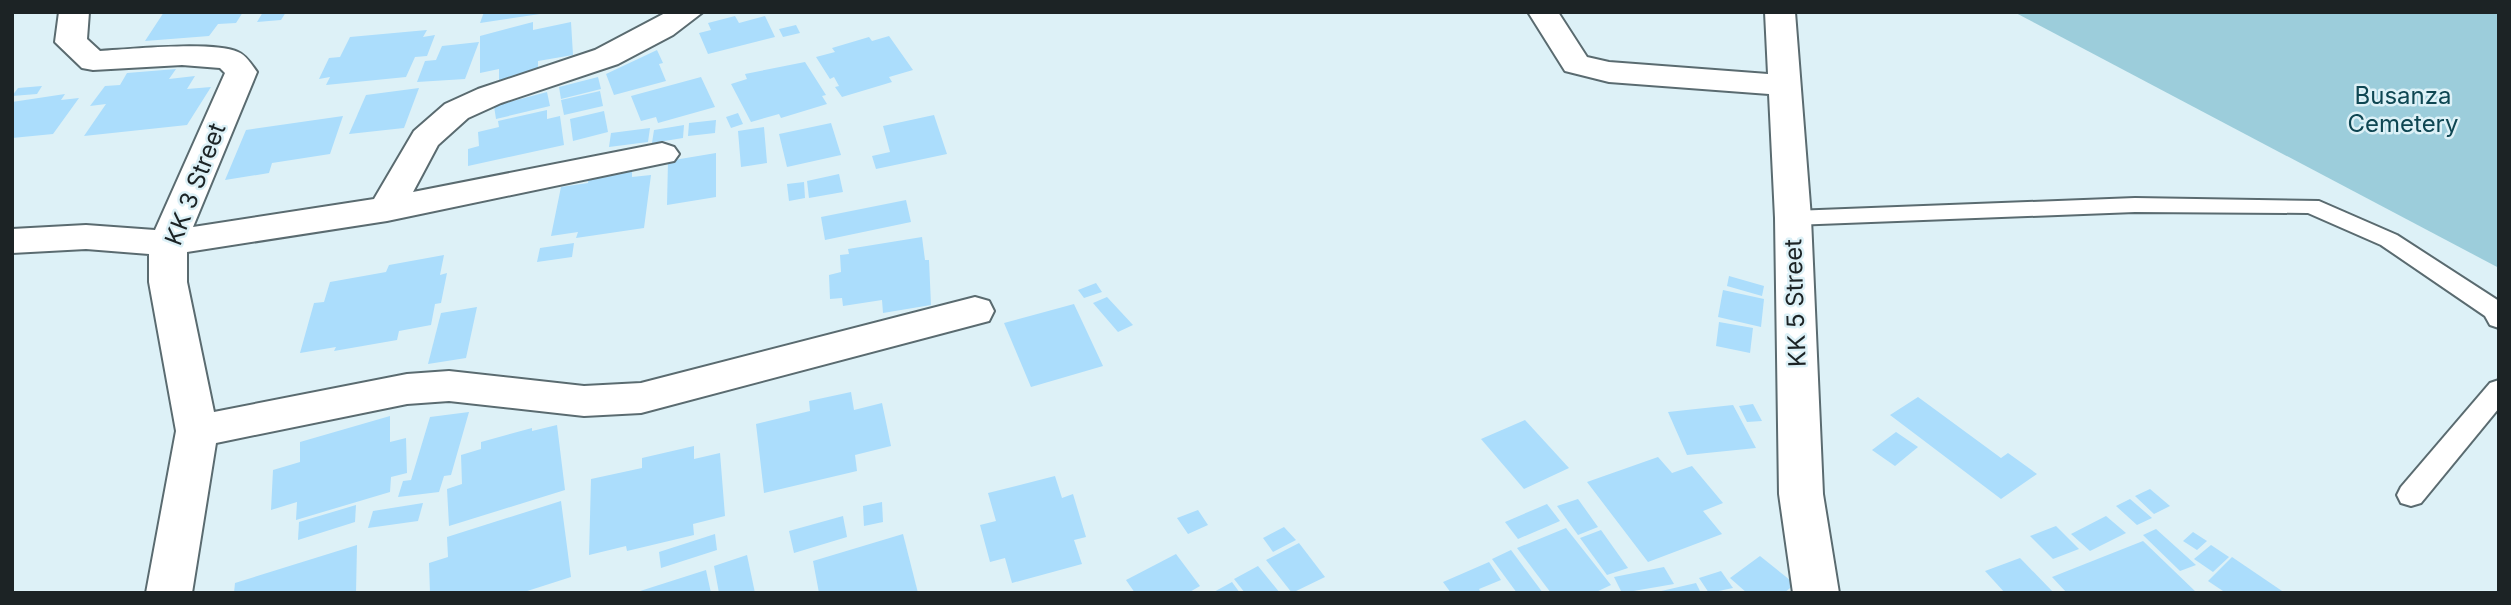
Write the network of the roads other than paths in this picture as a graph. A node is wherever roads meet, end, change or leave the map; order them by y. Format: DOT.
graph roads {
  1 [pos="74,12"];
  2 [pos="688,12"];
  3 [pos="1543,12"];
  4 [pos="1780,12"];
  5 [pos="1784,85"];
  6 [pos="662,154"];
  7 [pos="387,209"];
  8 [pos="1793,218"];
  9 [pos="12,241"];
  10 [pos="168,243"];
  11 [pos="975,311"];
  12 [pos="2499,319"];
  13 [pos="2499,390"];
  14 [pos="197,432"];
  15 [pos="2411,495"];
  16 [pos="169,593"];
  17 [pos="1816,593"];
  1 -- 10 [label="street, KK 3 Street"];
  2 -- 7 [label="street"];
  3 -- 5 [label="street"];
  4 -- 5 [label="street, KK 5 Street"];
  5 -- 8 [label="street, KK 5 Street"];
  6 -- 7 [label="street"];
  7 -- 10 [label="street"];
  8 -- 12 [label="lane"];
  8 -- 17 [label="street, KK 5 Street"];
  9 -- 10 [label="street"];
  10 -- 14 [label="street, KK 3 Street"];
  11 -- 14 [label="street"];
  13 -- 15 [label="lane"];
  14 -- 16 [label="street, KK 3 Street"];
}
